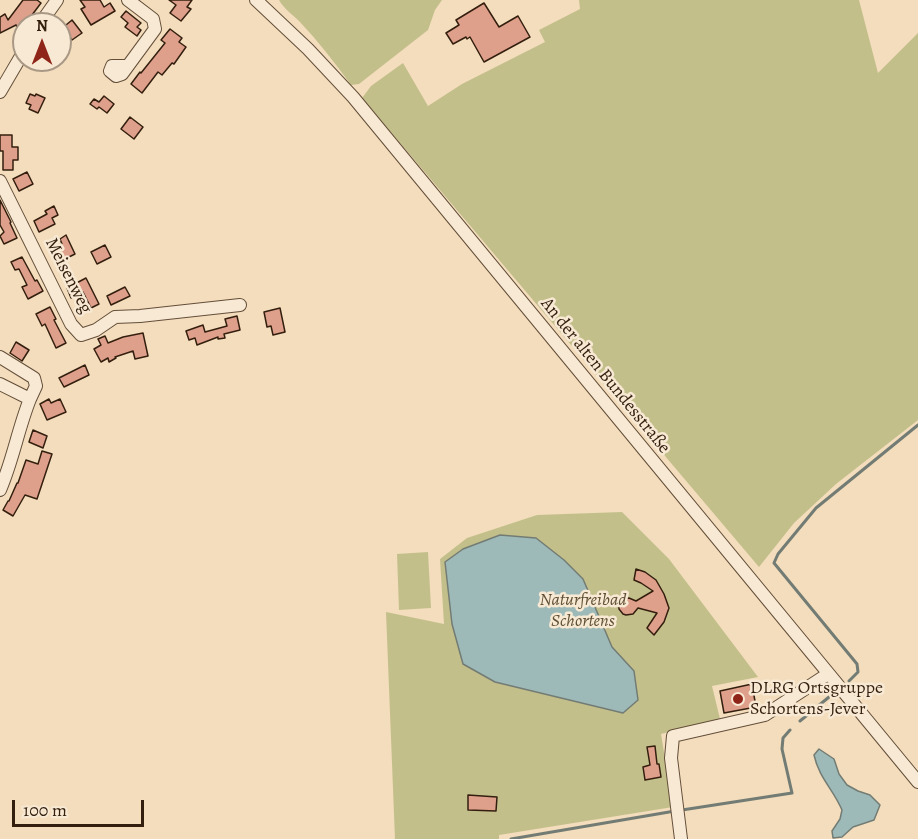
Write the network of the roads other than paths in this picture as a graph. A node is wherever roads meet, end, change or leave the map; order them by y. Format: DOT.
graph roads {
  1 [pos="128,0"];
  2 [pos="256,0"];
  3 [pos="128,66"];
  4 [pos="12,72"];
  5 [pos="0,92"];
  6 [pos="0,181"];
  7 [pos="240,305"];
  8 [pos="0,357"];
  9 [pos="0,384"];
  10 [pos="30,399"];
  11 [pos="1,483"];
  12 [pos="828,674"];
  13 [pos="918,782"];
  14 [pos="681,839"];
  1 -- 3 [label="street"];
  2 -- 12 [label="street, An der alten Bundesstraße"];
  4 -- 5 [label="street"];
  6 -- 7 [label="street, Meisenweg"];
  8 -- 10 [label="street"];
  9 -- 10 [label="street"];
  10 -- 11 [label="street"];
  12 -- 13 [label="street, An der alten Bundesstraße"];
  12 -- 14 [label="street"];
}
